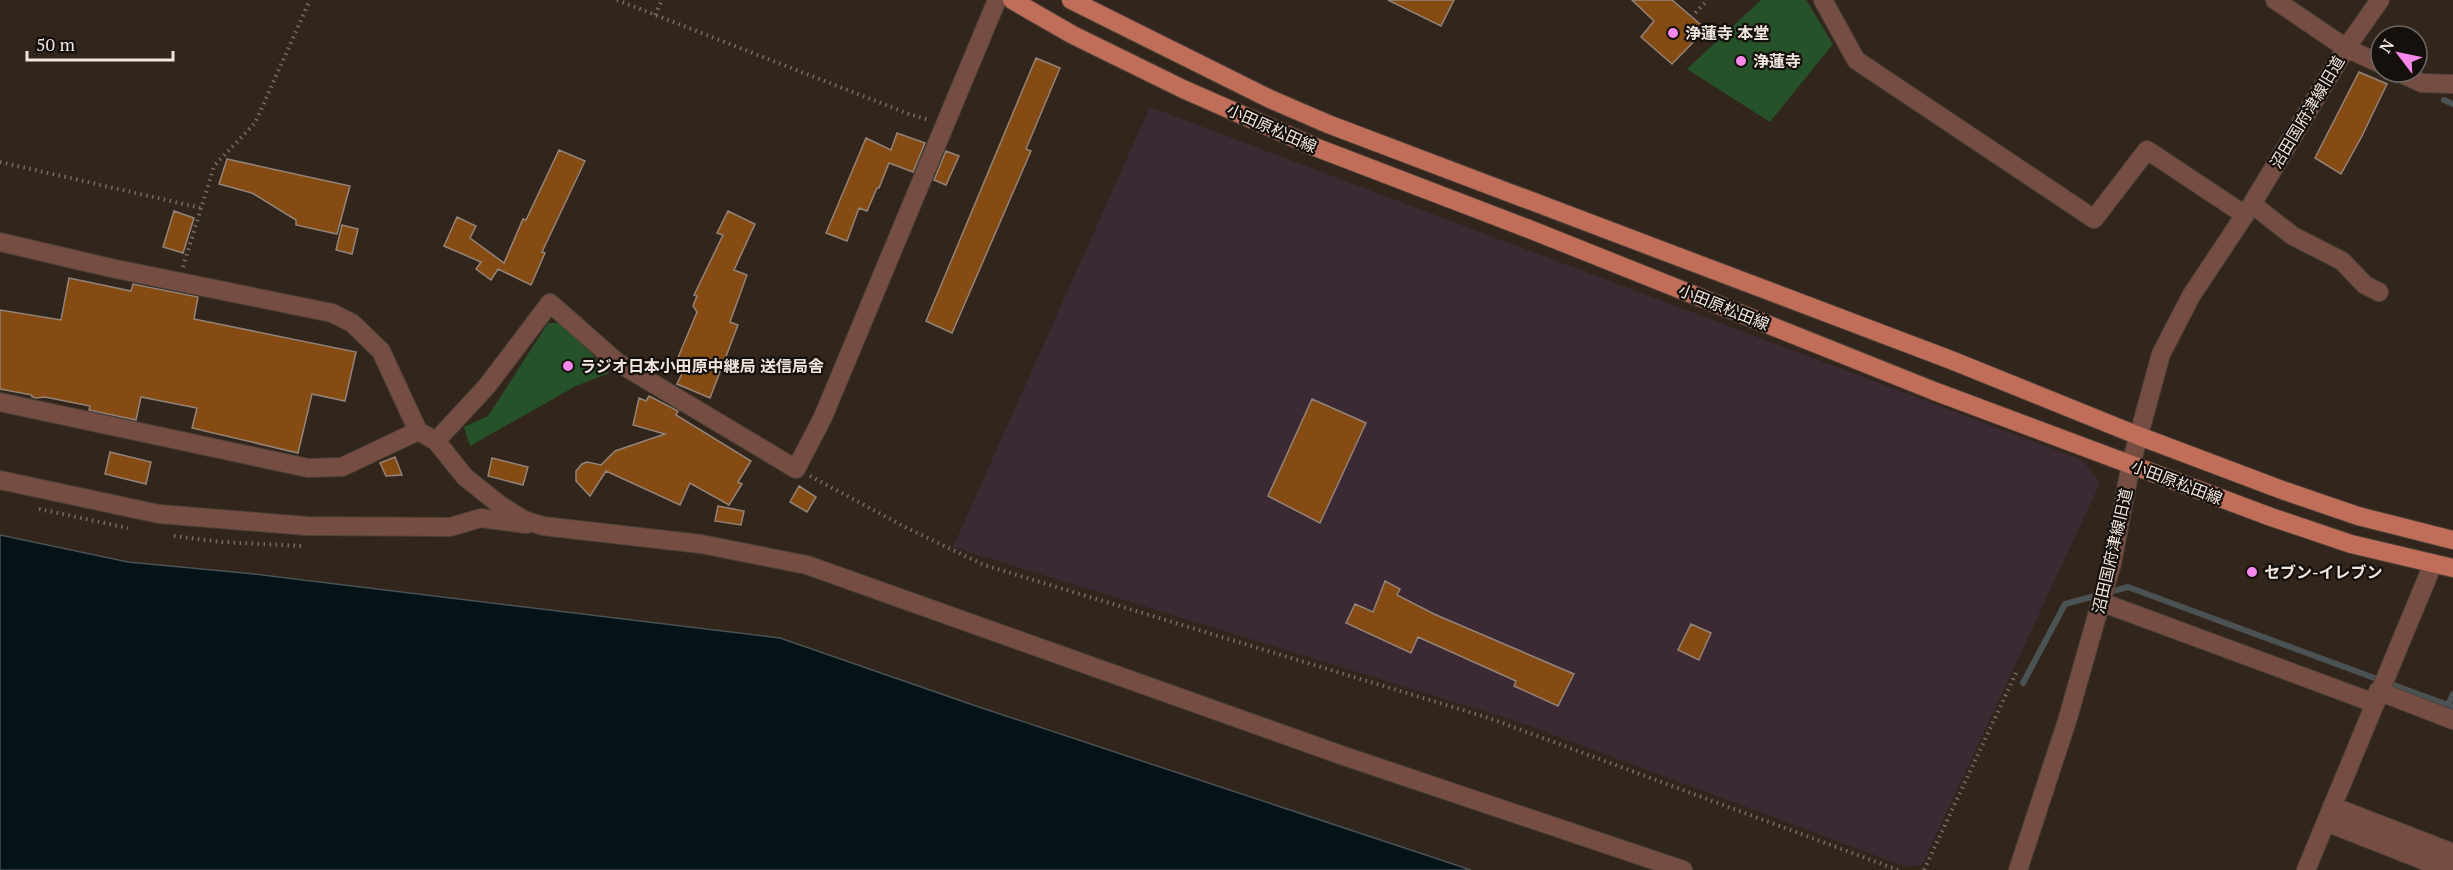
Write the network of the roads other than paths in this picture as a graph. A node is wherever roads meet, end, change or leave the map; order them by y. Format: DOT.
graph roads {
  1 [pos="997,0"];
  2 [pos="1012,0"];
  3 [pos="1071,0"];
  4 [pos="1823,0"];
  5 [pos="2275,0"];
  6 [pos="2380,0"];
  7 [pos="2346,48"];
  8 [pos="2369,59"];
  9 [pos="2429,83"];
  10 [pos="2453,84"];
  11 [pos="2249,209"];
  12 [pos="0,242"];
  13 [pos="2379,292"];
  14 [pos="0,402"];
  15 [pos="418,431"];
  16 [pos="2139,436"];
  17 [pos="436,441"];
  18 [pos="2131,464"];
  19 [pos="0,480"];
  20 [pos="543,526"];
  21 [pos="2453,538"];
  22 [pos="2433,564"];
  23 [pos="2453,568"];
  24 [pos="2101,602"];
  25 [pos="2376,697"];
  26 [pos="2453,720"];
  27 [pos="2329,814"];
  28 [pos="2453,854"];
  29 [pos="1683,870"];
  30 [pos="2018,870"];
  31 [pos="2306,870"];
  32 [pos="2448,870"];
  1 -- 17 [label="street"];
  2 -- 18 [label="main road, 小田原松田線"];
  3 -- 16 [label="main road, 小田原松田線"];
  4 -- 11 [label="street"];
  5 -- 7 [label="street"];
  6 -- 7 [label="street, 沼田国府津線旧道"];
  7 -- 8 [label="street"];
  7 -- 11 [label="street, 沼田国府津線旧道"];
  9 -- 10 [label="street"];
  11 -- 13 [label="street"];
  11 -- 16 [label="street, 沼田国府津線旧道"];
  12 -- 15 [label="street"];
  14 -- 15 [label="street"];
  15 -- 17 [label="street"];
  16 -- 18 [label="street, 沼田国府津線旧道"];
  16 -- 21 [label="main road, 小田原松田線"];
  17 -- 20 [label="street"];
  18 -- 22 [label="main road, 小田原松田線"];
  18 -- 24 [label="street, 沼田国府津線旧道"];
  19 -- 20 [label="street"];
  20 -- 29 [label="street"];
  22 -- 23 [label="main road, 小田原松田線"];
  22 -- 25 [label="street"];
  24 -- 25 [label="street"];
  24 -- 30 [label="street, 沼田国府津線旧道"];
  25 -- 26 [label="street"];
  25 -- 27 [label="street"];
  27 -- 28 [label="street"];
  27 -- 31 [label="street"];
  27 -- 32 [label="street"];
}
